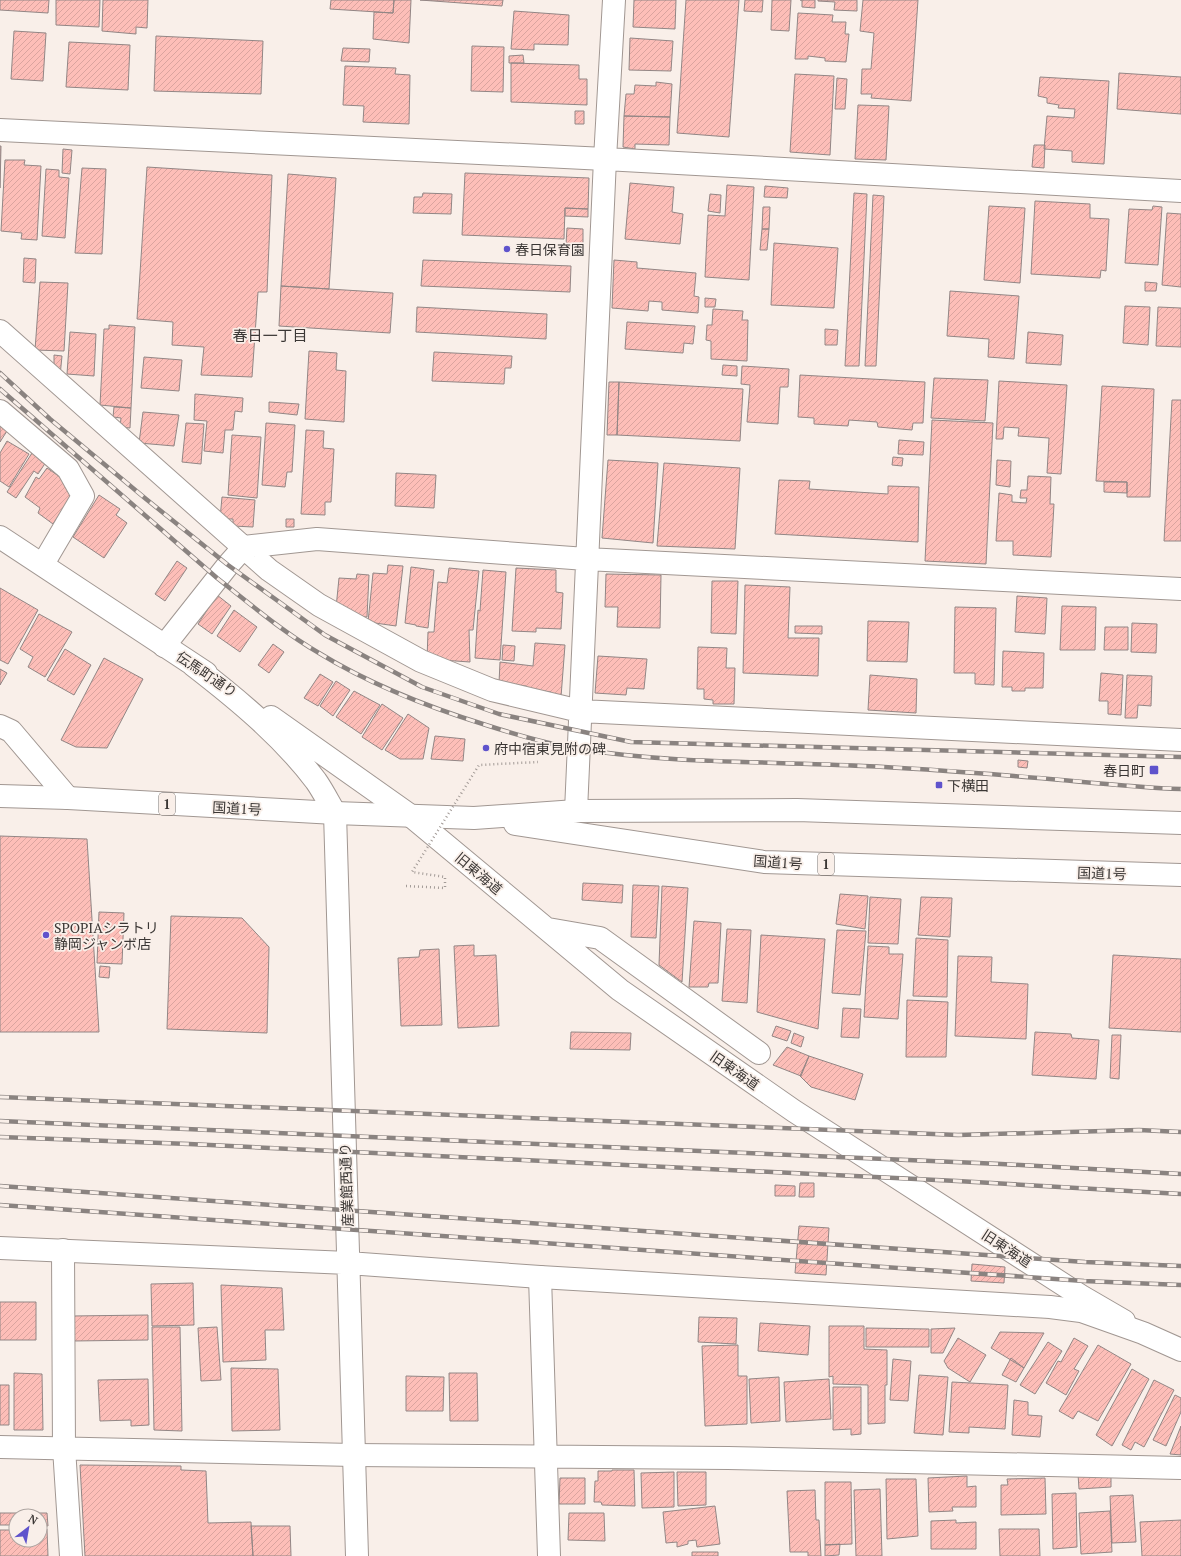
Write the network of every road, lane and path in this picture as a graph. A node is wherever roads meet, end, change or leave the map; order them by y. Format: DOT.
graph roads {
  1 [pos="614,0"];
  2 [pos="0,130"];
  3 [pos="605,159"];
  4 [pos="1181,191"];
  5 [pos="0,331"];
  6 [pos="0,410"];
  7 [pos="0,537"];
  8 [pos="244,547"];
  9 [pos="586,559"];
  10 [pos="43,564"];
  11 [pos="1181,589"];
  12 [pos="164,646"];
  13 [pos="193,664"];
  14 [pos="580,711"];
  15 [pos="0,726"];
  16 [pos="1181,740"];
  17 [pos="538,762"];
  18 [pos="0,796"];
  19 [pos="68,798"];
  20 [pos="576,811"];
  21 [pos="335,813"];
  22 [pos="411,816"];
  23 [pos="474,818"];
  24 [pos="1181,823"];
  25 [pos="1181,875"];
  26 [pos="406,886"];
  27 [pos="546,928"];
  28 [pos="759,1053"];
  29 [pos="0,1248"];
  30 [pos="62,1250"];
  31 [pos="348,1263"];
  32 [pos="540,1277"];
  33 [pos="1143,1333"];
  34 [pos="1181,1350"];
  35 [pos="0,1447"];
  36 [pos="64,1448"];
  37 [pos="353,1455"];
  38 [pos="545,1456"];
  39 [pos="1181,1468"];
  40 [pos="71,1556"];
  41 [pos="357,1556"];
  42 [pos="548,1556"];
  1 -- 3 [label="main road"];
  2 -- 3 [label="main road"];
  3 -- 4 [label="main road"];
  3 -- 9 [label="main road"];
  5 -- 8 [label="main road"];
  6 -- 10 [label="main road"];
  7 -- 10 [label="main road, 伝馬町通り"];
  8 -- 9 [label="main road"];
  8 -- 12 [label="main road"];
  8 -- 14 [label="main road"];
  9 -- 11 [label="main road"];
  9 -- 14 [label="main road"];
  10 -- 12 [label="main road, 伝馬町通り"];
  12 -- 13 [label="main road, 伝馬町通り"];
  13 -- 21 [label="main road"];
  13 -- 22 [label="main road, 伝馬町通り"];
  14 -- 16 [label="main road"];
  14 -- 20 [label="main road"];
  15 -- 19 [label="main road"];
  17 -- 26 [label="path, bridge"];
  18 -- 19 [label="main road, 国道1号 / 1"];
  19 -- 21 [label="main road, 国道1号 / 1"];
  20 -- 23 [label="main road, 国道1号 / 1"];
  20 -- 24 [label="main road, 国道1号 / 1"];
  21 -- 22 [label="main road, 国道1号 / 1"];
  21 -- 31 [label="main road, 産業館西通り"];
  22 -- 23 [label="main road, 国道1号 / 1"];
  22 -- 27 [label="main road, 旧東海道"];
  23 -- 25 [label="main road, 国道1号 / 1"];
  27 -- 28 [label="main road"];
  27 -- 33 [label="main road, 旧東海道"];
  29 -- 30 [label="main road"];
  30 -- 31 [label="main road"];
  30 -- 36 [label="main road"];
  31 -- 32 [label="main road"];
  31 -- 37 [label="main road, 産業館西通り"];
  32 -- 33 [label="main road"];
  32 -- 38 [label="main road"];
  33 -- 34 [label="main road"];
  35 -- 36 [label="main road"];
  36 -- 37 [label="main road"];
  36 -- 40 [label="main road"];
  37 -- 38 [label="main road"];
  37 -- 41 [label="main road, 産業館西通り"];
  38 -- 39 [label="main road"];
  38 -- 42 [label="main road"];
}
